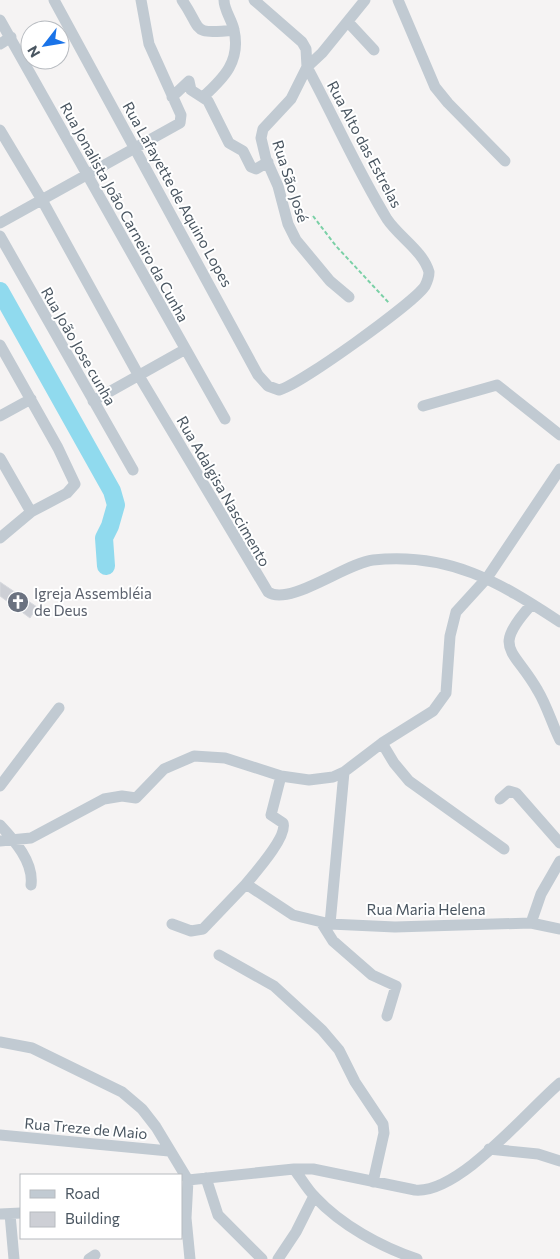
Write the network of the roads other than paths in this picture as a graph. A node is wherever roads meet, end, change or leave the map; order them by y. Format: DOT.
graph roads {
  1 [pos="54,0"];
  2 [pos="142,0"];
  3 [pos="182,0"];
  4 [pos="224,0"];
  5 [pos="254,0"];
  6 [pos="365,0"];
  7 [pos="398,0"];
  8 [pos="0,20"];
  9 [pos="348,22"];
  10 [pos="234,30"];
  11 [pos="11,37"];
  12 [pos="0,44"];
  13 [pos="374,50"];
  14 [pos="307,67"];
  15 [pos="172,97"];
  16 [pos="203,97"];
  17 [pos="0,130"];
  18 [pos="135,146"];
  19 [pos="505,161"];
  20 [pos="268,162"];
  21 [pos="88,173"];
  22 [pos="42,200"];
  23 [pos="0,224"];
  24 [pos="0,236"];
  25 [pos="348,297"];
  26 [pos="0,345"];
  27 [pos="184,350"];
  28 [pos="139,376"];
  29 [pos="284,389"];
  30 [pos="31,399"];
  31 [pos="93,401"];
  32 [pos="423,406"];
  33 [pos="0,416"];
  34 [pos="225,419"];
  35 [pos="560,435"];
  36 [pos="0,458"];
  37 [pos="560,469"];
  38 [pos="133,470"];
  39 [pos="32,512"];
  40 [pos="0,538"];
  41 [pos="487,578"];
  42 [pos="532,604"];
  43 [pos="560,622"];
  44 [pos="59,708"];
  45 [pos="560,740"];
  46 [pos="382,743"];
  47 [pos="344,772"];
  48 [pos="281,776"];
  49 [pos="2,779"];
  50 [pos="500,799"];
  51 [pos="0,825"];
  52 [pos="559,840"];
  53 [pos="0,841"];
  54 [pos="15,841"];
  55 [pos="504,849"];
  56 [pos="560,861"];
  57 [pos="31,884"];
  58 [pos="246,884"];
  59 [pos="326,923"];
  60 [pos="172,924"];
  61 [pos="531,924"];
  62 [pos="560,929"];
  63 [pos="219,956"];
  64 [pos="387,1016"];
  65 [pos="0,1042"];
  66 [pos="560,1083"];
  67 [pos="0,1135"];
  68 [pos="489,1149"];
  69 [pos="169,1151"];
  70 [pos="560,1161"];
  71 [pos="294,1169"];
  72 [pos="206,1178"];
  73 [pos="188,1180"];
  74 [pos="372,1182"];
  75 [pos="314,1196"];
  76 [pos="10,1213"];
  77 [pos="14,1259"];
  78 [pos="190,1259"];
  79 [pos="262,1259"];
  80 [pos="278,1259"];
  81 [pos="415,1259"];
  1 -- 18 [label="street, Rua Lafayette de Aquino Lopes"];
  2 -- 15 [label="street"];
  3 -- 10 [label="street"];
  4 -- 10 [label="street"];
  5 -- 14 [label="street, Rua Alto das Estrelas"];
  6 -- 9 [label="street"];
  7 -- 19 [label="street"];
  8 -- 11 [label="street, Rua Jonalista João Carneiro da Cunha"];
  9 -- 13 [label="street"];
  9 -- 14 [label="street"];
  10 -- 16 [label="street"];
  11 -- 12 [label="street"];
  11 -- 21 [label="street, Rua Jonalista João Carneiro da Cunha"];
  14 -- 20 [label="street, Rua São José"];
  14 -- 29 [label="street, Rua Alto das Estrelas"];
  15 -- 16 [label="street"];
  15 -- 18 [label="street"];
  16 -- 20 [label="street"];
  17 -- 22 [label="street, Rua Adalgisa Nascimento"];
  18 -- 21 [label="street"];
  18 -- 29 [label="street, Rua Lafayette de Aquino Lopes"];
  20 -- 25 [label="street, Rua São José"];
  21 -- 22 [label="street"];
  21 -- 27 [label="street, Rua Jonalista João Carneiro da Cunha"];
  22 -- 23 [label="street"];
  22 -- 28 [label="street, Rua Adalgisa Nascimento"];
  24 -- 31 [label="street, Rua João Jose cunha"];
  26 -- 30 [label="street"];
  27 -- 28 [label="street"];
  27 -- 34 [label="street, Rua Jonalista João Carneiro da Cunha"];
  28 -- 31 [label="street"];
  28 -- 41 [label="street, Rua Adalgisa Nascimento"];
  30 -- 33 [label="street"];
  30 -- 39 [label="street"];
  31 -- 38 [label="street, Rua João Jose cunha"];
  32 -- 35 [label="street"];
  36 -- 39 [label="street"];
  37 -- 41 [label="street"];
  39 -- 40 [label="street"];
  41 -- 42 [label="street, Rua Adalgisa Nascimento"];
  41 -- 46 [label="street"];
  42 -- 43 [label="street, Rua Adalgisa Nascimento"];
  42 -- 45 [label="street"];
  44 -- 49 [label="street"];
  46 -- 47 [label="street"];
  46 -- 55 [label="street"];
  47 -- 48 [label="street"];
  47 -- 59 [label="street"];
  48 -- 54 [label="street"];
  48 -- 58 [label="street"];
  50 -- 52 [label="street"];
  51 -- 54 [label="street"];
  53 -- 54 [label="street"];
  54 -- 57 [label="street"];
  56 -- 61 [label="street"];
  58 -- 59 [label="street, Rua Maria Helena"];
  58 -- 60 [label="street"];
  59 -- 61 [label="street, Rua Maria Helena"];
  59 -- 64 [label="street"];
  61 -- 62 [label="street, Rua Maria Helena"];
  63 -- 74 [label="street"];
  65 -- 69 [label="street"];
  66 -- 68 [label="street"];
  67 -- 69 [label="street, Rua Treze de Maio"];
  68 -- 70 [label="street"];
  68 -- 74 [label="street"];
  69 -- 73 [label="street"];
  71 -- 72 [label="street"];
  71 -- 74 [label="street"];
  71 -- 75 [label="street"];
  72 -- 73 [label="street"];
  72 -- 79 [label="street"];
  73 -- 78 [label="street"];
  75 -- 80 [label="street"];
  75 -- 81 [label="street"];
  76 -- 77 [label="street"];
}
